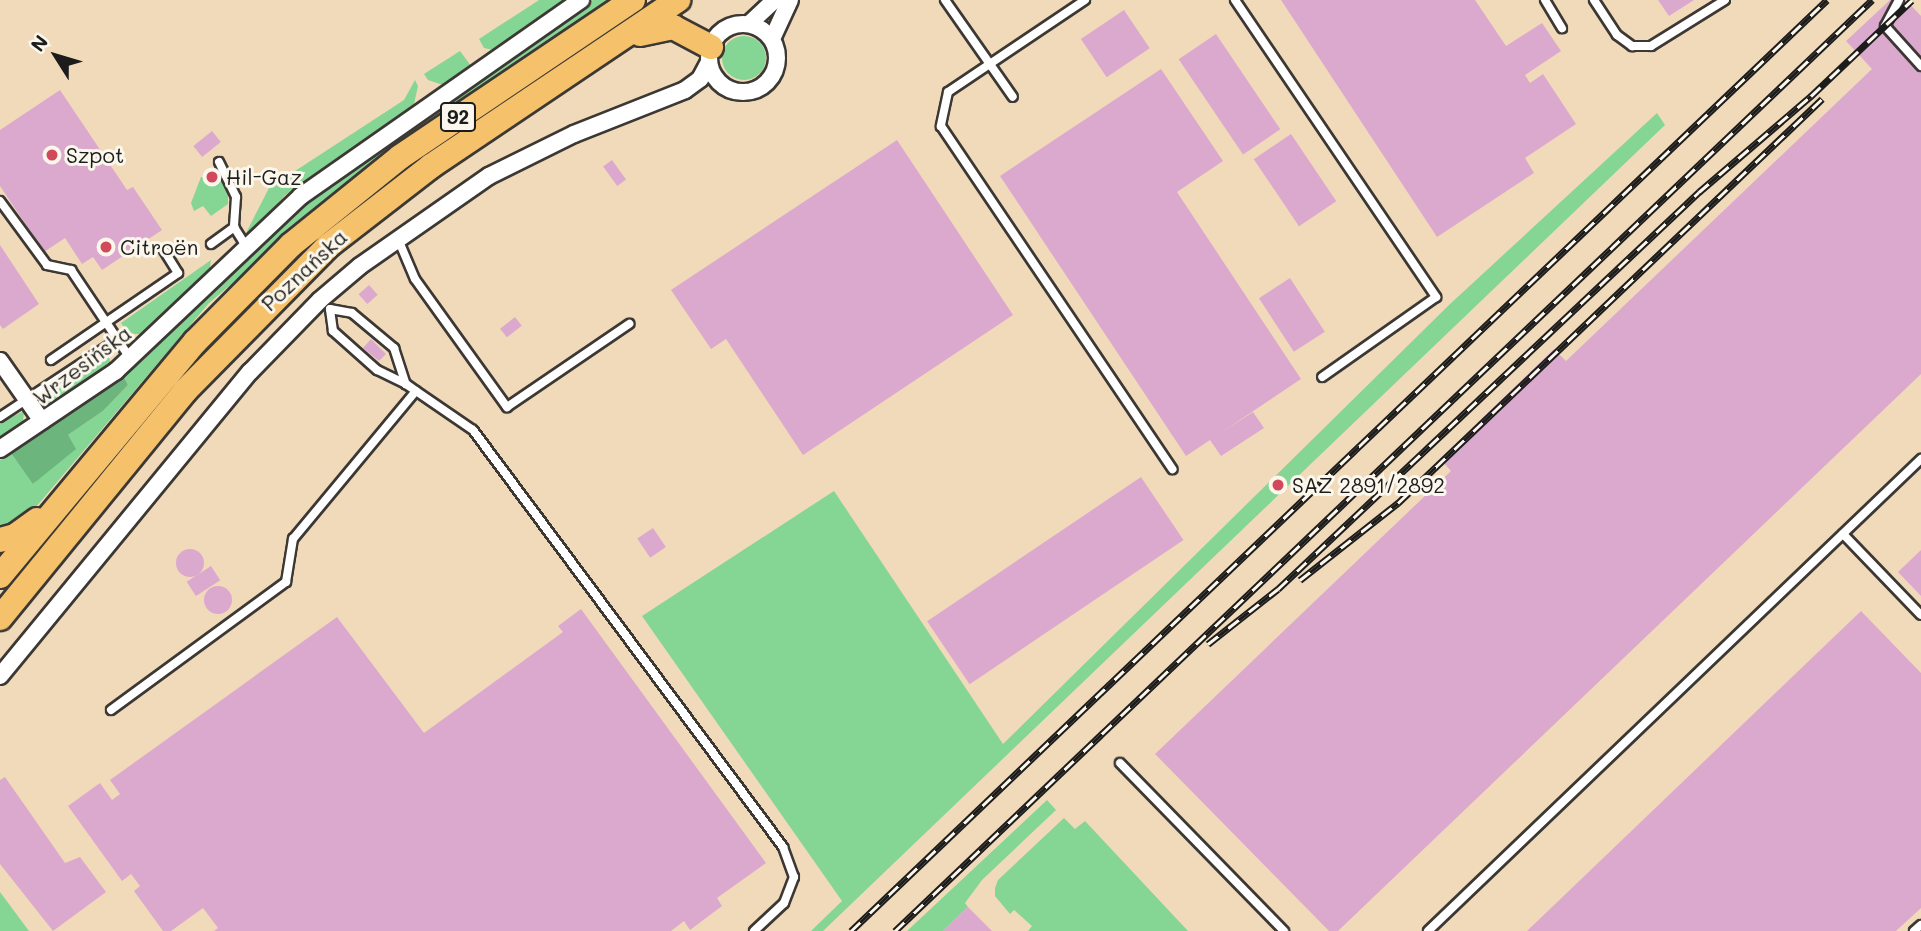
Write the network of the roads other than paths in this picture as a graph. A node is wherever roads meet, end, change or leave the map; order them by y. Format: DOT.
graph roads {
  1 [pos="581,0"];
  2 [pos="633,0"];
  3 [pos="678,0"];
  4 [pos="775,0"];
  5 [pos="790,0"];
  6 [pos="1085,0"];
  7 [pos="1235,0"];
  8 [pos="1545,0"];
  9 [pos="1594,0"];
  10 [pos="1725,0"];
  11 [pos="1899,0"];
  12 [pos="948,1"];
  13 [pos="749,24"];
  14 [pos="1562,28"];
  15 [pos="772,39"];
  16 [pos="710,54"];
  17 [pos="594,55"];
  18 [pos="990,64"];
  19 [pos="1921,66"];
  20 [pos="1013,97"];
  21 [pos="219,162"];
  22 [pos="0,201"];
  23 [pos="234,228"];
  24 [pos="398,239"];
  25 [pos="211,244"];
  26 [pos="246,246"];
  27 [pos="163,251"];
  28 [pos="325,304"];
  29 [pos="108,321"];
  30 [pos="629,324"];
  31 [pos="120,338"];
  32 [pos="131,358"];
  33 [pos="0,360"];
  34 [pos="51,360"];
  35 [pos="1322,377"];
  36 [pos="407,384"];
  37 [pos="416,391"];
  38 [pos="27,398"];
  39 [pos="0,417"];
  40 [pos="42,421"];
  41 [pos="0,449"];
  42 [pos="1921,459"];
  43 [pos="1172,470"];
  44 [pos="60,503"];
  45 [pos="1843,534"];
  46 [pos="0,540"];
  47 [pos="0,576"];
  48 [pos="1921,615"];
  49 [pos="0,618"];
  50 [pos="0,676"];
  51 [pos="111,710"];
  52 [pos="1120,763"];
  53 [pos="1921,925"];
  54 [pos="754,931"];
  55 [pos="1283,931"];
  56 [pos="1428,931"];
  57 [pos="1914,931"];
  1 -- 26 [label="street"];
  2 -- 44 [label="main road, Poznańska / 92"];
  3 -- 17 [label="main road, Poznańska / 92"];
  4 -- 13 [label="street"];
  5 -- 15 [label="street"];
  6 -- 18 [label="lane"];
  7 -- 35 [label="lane"];
  8 -- 14 [label="lane"];
  9 -- 10 [label="lane"];
  11 -- 19 [label="lane"];
  12 -- 18 [label="lane"];
  13 -- 15 [label="street"];
  13 -- 16 [label="street"];
  15 -- 16 [label="street"];
  16 -- 17 [label="main road"];
  16 -- 24 [label="street"];
  17 -- 49 [label="main road, Poznańska / 92"];
  18 -- 20 [label="lane"];
  18 -- 43 [label="lane"];
  21 -- 23 [label="lane"];
  22 -- 29 [label="lane"];
  23 -- 25 [label="lane"];
  23 -- 26 [label="lane"];
  24 -- 28 [label="street"];
  24 -- 30 [label="lane"];
  26 -- 32 [label="street, Wrzesińska"];
  27 -- 29 [label="lane"];
  28 -- 36 [label="lane"];
  28 -- 36 [label="lane"];
  28 -- 50 [label="street"];
  29 -- 31 [label="lane"];
  29 -- 34 [label="lane"];
  31 -- 32 [label="lane"];
  31 -- 38 [label="lane"];
  32 -- 40 [label="street, Wrzesińska"];
  33 -- 38 [label="street"];
  36 -- 37 [label="lane"];
  37 -- 51 [label="lane"];
  37 -- 54 [label="lane"];
  38 -- 39 [label="lane"];
  38 -- 40 [label="street"];
  40 -- 41 [label="street, Wrzesińska"];
  42 -- 45 [label="lane"];
  44 -- 46 [label="main road"];
  44 -- 47 [label="main road, Poznańska / 92"];
  45 -- 48 [label="lane"];
  45 -- 56 [label="lane"];
  52 -- 55 [label="lane"];
  53 -- 57 [label="lane"];
}
